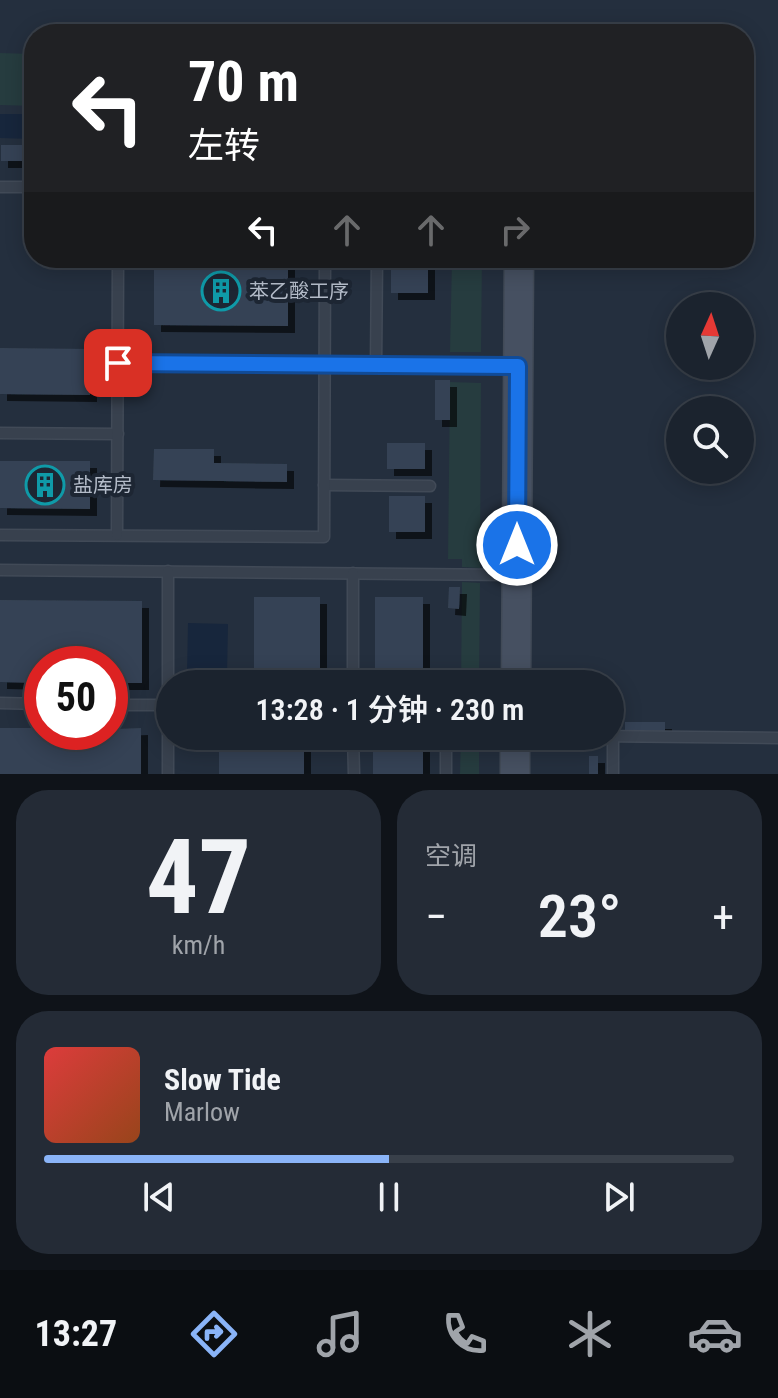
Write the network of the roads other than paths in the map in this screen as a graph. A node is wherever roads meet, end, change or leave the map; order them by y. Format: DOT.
graph roads {
  1 [pos="0,187"];
  2 [pos="24,187"];
  3 [pos="118,268"];
  4 [pos="325,268"];
  5 [pos="377,268"];
  6 [pos="519,268"];
  7 [pos="118,363"];
  8 [pos="325,365"];
  9 [pos="376,366"];
  10 [pos="518,366"];
  11 [pos="0,433"];
  12 [pos="118,434"];
  13 [pos="324,485"];
  14 [pos="430,486"];
  15 [pos="0,535"];
  16 [pos="117,535"];
  17 [pos="0,570"];
  18 [pos="168,571"];
  19 [pos="353,573"];
  20 [pos="517,575"];
  21 [pos="169,670"];
  22 [pos="353,670"];
  23 [pos="516,670"];
  24 [pos="0,703"];
  25 [pos="24,704"];
  26 [pos="128,705"];
  27 [pos="156,705"];
  28 [pos="624,736"];
  29 [pos="778,738"];
  30 [pos="168,750"];
  31 [pos="353,750"];
  32 [pos="446,750"];
  33 [pos="515,750"];
  34 [pos="613,750"];
  35 [pos="168,774"];
  36 [pos="354,774"];
  37 [pos="446,774"];
  38 [pos="515,774"];
  39 [pos="613,774"];
  1 -- 2 [label="lane"];
  3 -- 7 [label="lane"];
  4 -- 8 [label="lane"];
  5 -- 9 [label="lane"];
  6 -- 10 [label="main road"];
  7 -- 8 [label="lane"];
  7 -- 12 [label="lane"];
  8 -- 9 [label="lane"];
  8 -- 13 [label="lane"];
  9 -- 10 [label="lane"];
  10 -- 20 [label="main road"];
  11 -- 12 [label="lane"];
  12 -- 16 [label="lane"];
  13 -- 14 [label="lane"];
  13 -- 16 [label="lane"];
  15 -- 16 [label="lane"];
  17 -- 18 [label="lane"];
  18 -- 19 [label="lane"];
  18 -- 21 [label="lane"];
  19 -- 20 [label="lane"];
  19 -- 22 [label="lane"];
  20 -- 23 [label="main road"];
  24 -- 25 [label="lane"];
  26 -- 27 [label="lane"];
  28 -- 29 [label="lane"];
  30 -- 35 [label="lane"];
  31 -- 36 [label="lane"];
  32 -- 37 [label="lane"];
  33 -- 38 [label="main road"];
  34 -- 39 [label="lane"];
}
